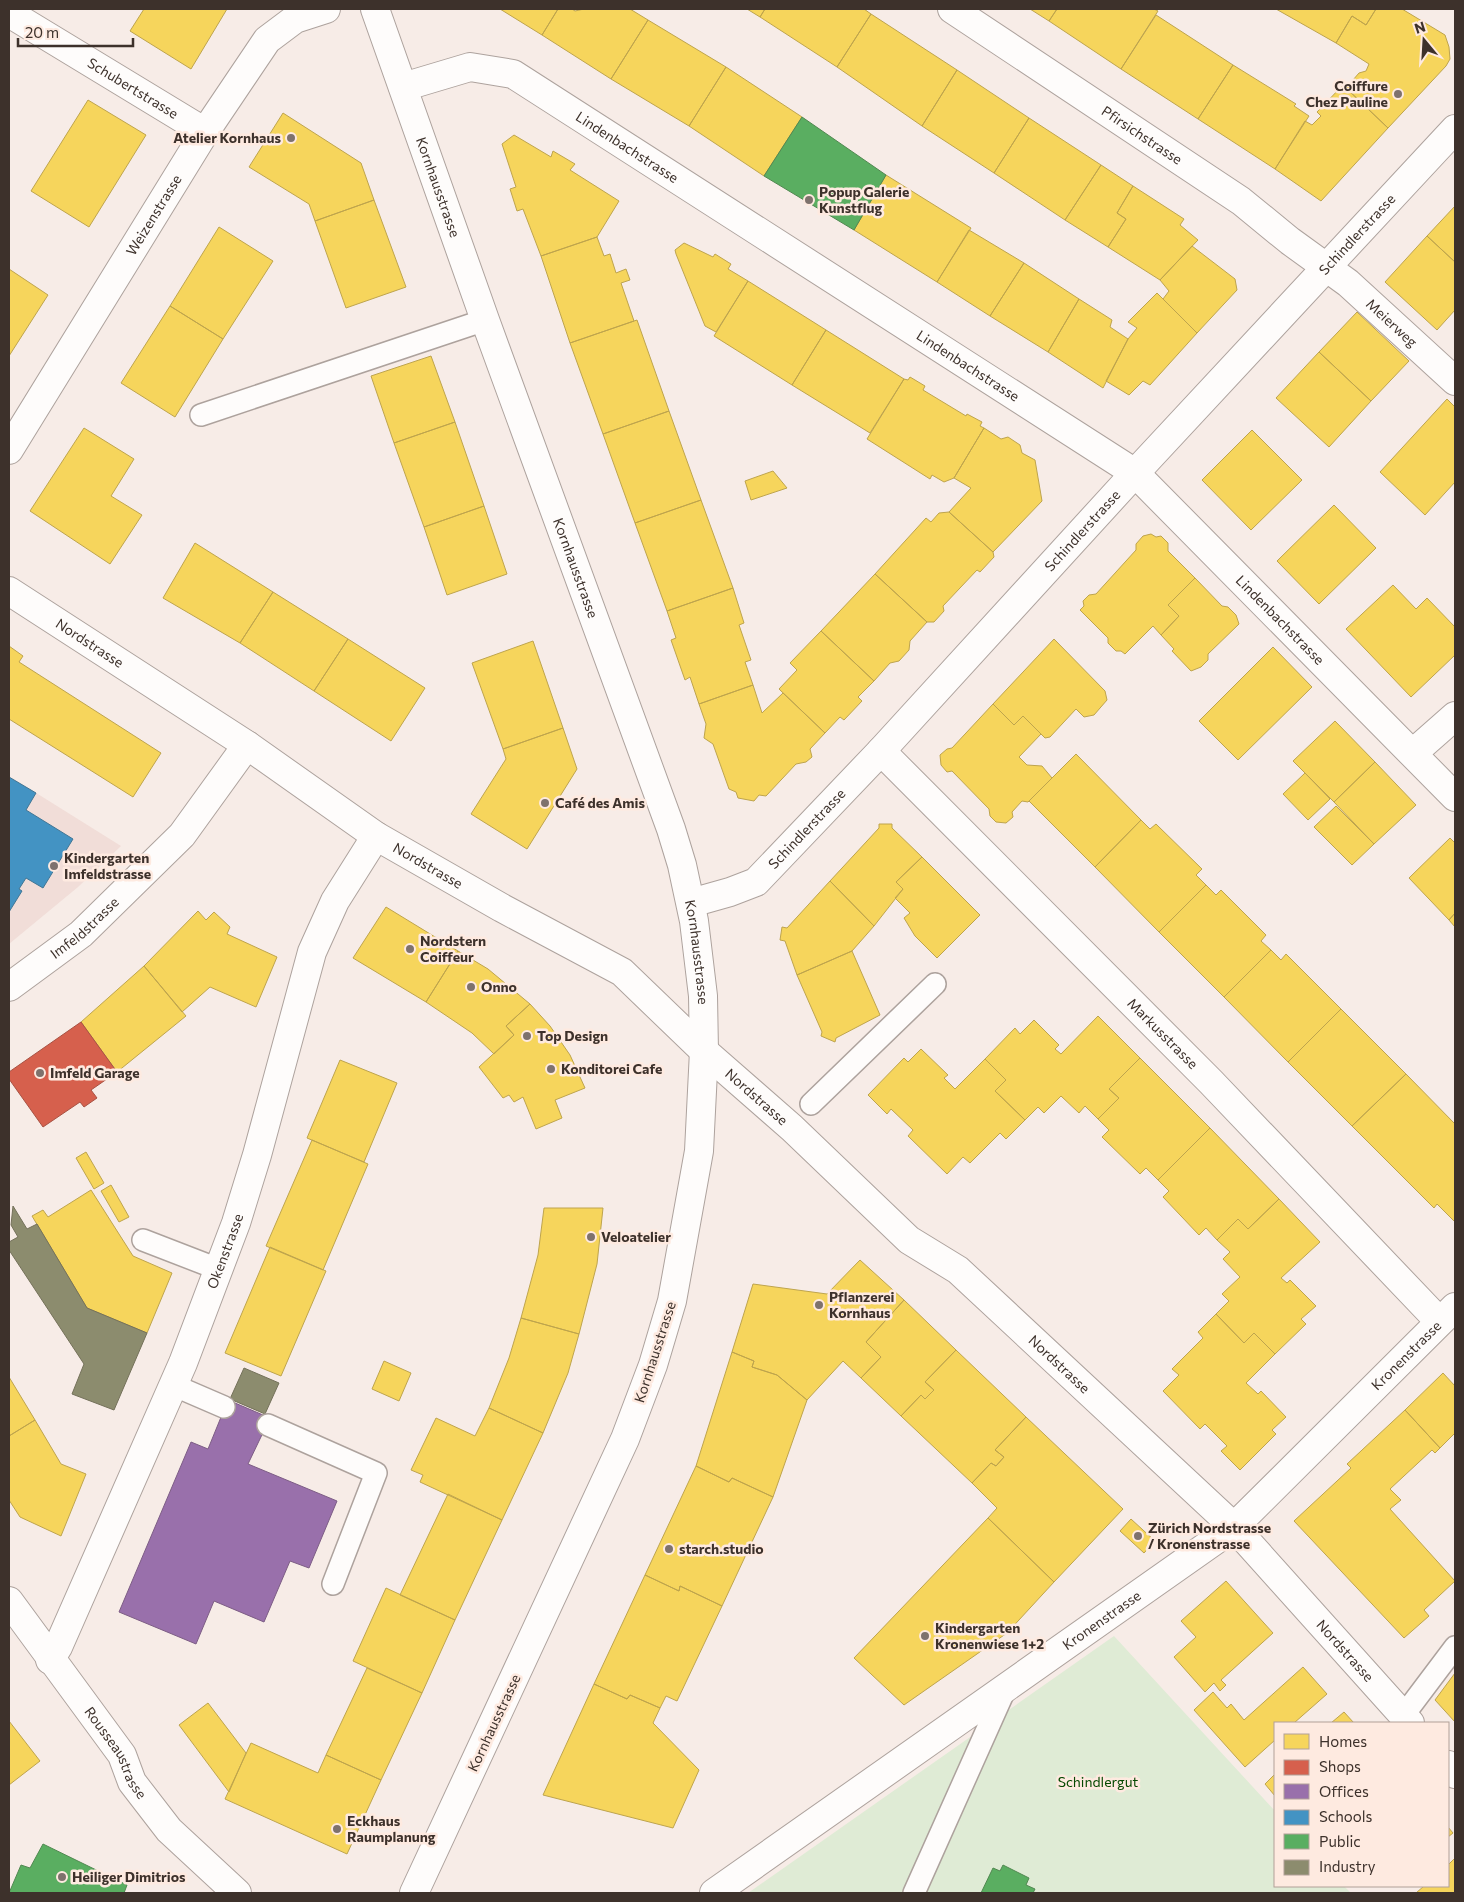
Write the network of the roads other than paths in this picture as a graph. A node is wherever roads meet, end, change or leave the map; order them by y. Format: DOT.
graph roads {
  1 [pos="326,9"];
  2 [pos="375,9"];
  3 [pos="952,9"];
  4 [pos="9,13"];
  5 [pos="403,88"];
  6 [pos="1455,129"];
  7 [pos="205,132"];
  8 [pos="1327,269"];
  9 [pos="485,320"];
  10 [pos="1455,381"];
  11 [pos="201,416"];
  12 [pos="9,450"];
  13 [pos="1135,473"];
  14 [pos="9,591"];
  15 [pos="1455,716"];
  16 [pos="247,745"];
  17 [pos="881,751"];
  18 [pos="1413,753"];
  19 [pos="1455,797"];
  20 [pos="376,836"];
  21 [pos="691,903"];
  22 [pos="935,984"];
  23 [pos="9,987"];
  24 [pos="704,1051"];
  25 [pos="811,1104"];
  26 [pos="143,1240"];
  27 [pos="218,1269"];
  28 [pos="1447,1314"];
  29 [pos="173,1385"];
  30 [pos="224,1407"];
  31 [pos="268,1425"];
  32 [pos="1234,1527"];
  33 [pos="333,1584"];
  34 [pos="9,1602"];
  35 [pos="1455,1647"];
  36 [pos="50,1660"];
  37 [pos="1008,1685"];
  38 [pos="1406,1719"];
  39 [pos="237,1893"];
  40 [pos="414,1893"];
  41 [pos="714,1893"];
  42 [pos="914,1893"];
  1 -- 7 [label="street, Weizenstrasse"];
  2 -- 5 [label="street, Kornhausstrasse"];
  3 -- 8 [label="street, Pfirsichstrasse"];
  4 -- 7 [label="street, Schubertstrasse"];
  5 -- 9 [label="street, Kornhausstrasse"];
  5 -- 13 [label="street, Lindenbachstrasse"];
  6 -- 8 [label="street, Schindlerstrasse"];
  7 -- 12 [label="street, Weizenstrasse"];
  8 -- 10 [label="street, Meierweg"];
  8 -- 13 [label="street, Schindlerstrasse"];
  9 -- 11 [label="lane"];
  9 -- 21 [label="street, Kornhausstrasse"];
  13 -- 17 [label="street, Schindlerstrasse"];
  13 -- 18 [label="street, Lindenbachstrasse"];
  14 -- 16 [label="street, Nordstrasse"];
  15 -- 18 [label="street"];
  16 -- 20 [label="street, Nordstrasse"];
  16 -- 23 [label="street, Imfeldstrasse"];
  17 -- 21 [label="street, Schindlerstrasse"];
  17 -- 28 [label="street, Markusstrasse"];
  18 -- 19 [label="street, Lindenbachstrasse"];
  20 -- 24 [label="street, Nordstrasse"];
  20 -- 27 [label="street, Okenstrasse"];
  21 -- 24 [label="street, Kornhausstrasse"];
  22 -- 25 [label="lane"];
  24 -- 32 [label="street, Nordstrasse"];
  24 -- 40 [label="street, Kornhausstrasse"];
  26 -- 27 [label="lane"];
  27 -- 29 [label="street, Okenstrasse"];
  28 -- 32 [label="street, Kronenstrasse"];
  29 -- 30 [label="lane"];
  29 -- 36 [label="street, Okenstrasse"];
  31 -- 33 [label="lane"];
  32 -- 37 [label="street, Kronenstrasse"];
  32 -- 38 [label="street, Nordstrasse"];
  34 -- 36 [label="street, Rousseaustrasse"];
  35 -- 38 [label="lane"];
  36 -- 39 [label="street, Rousseaustrasse"];
  37 -- 41 [label="street, Kronenstrasse"];
  37 -- 42 [label="lane"];
}
